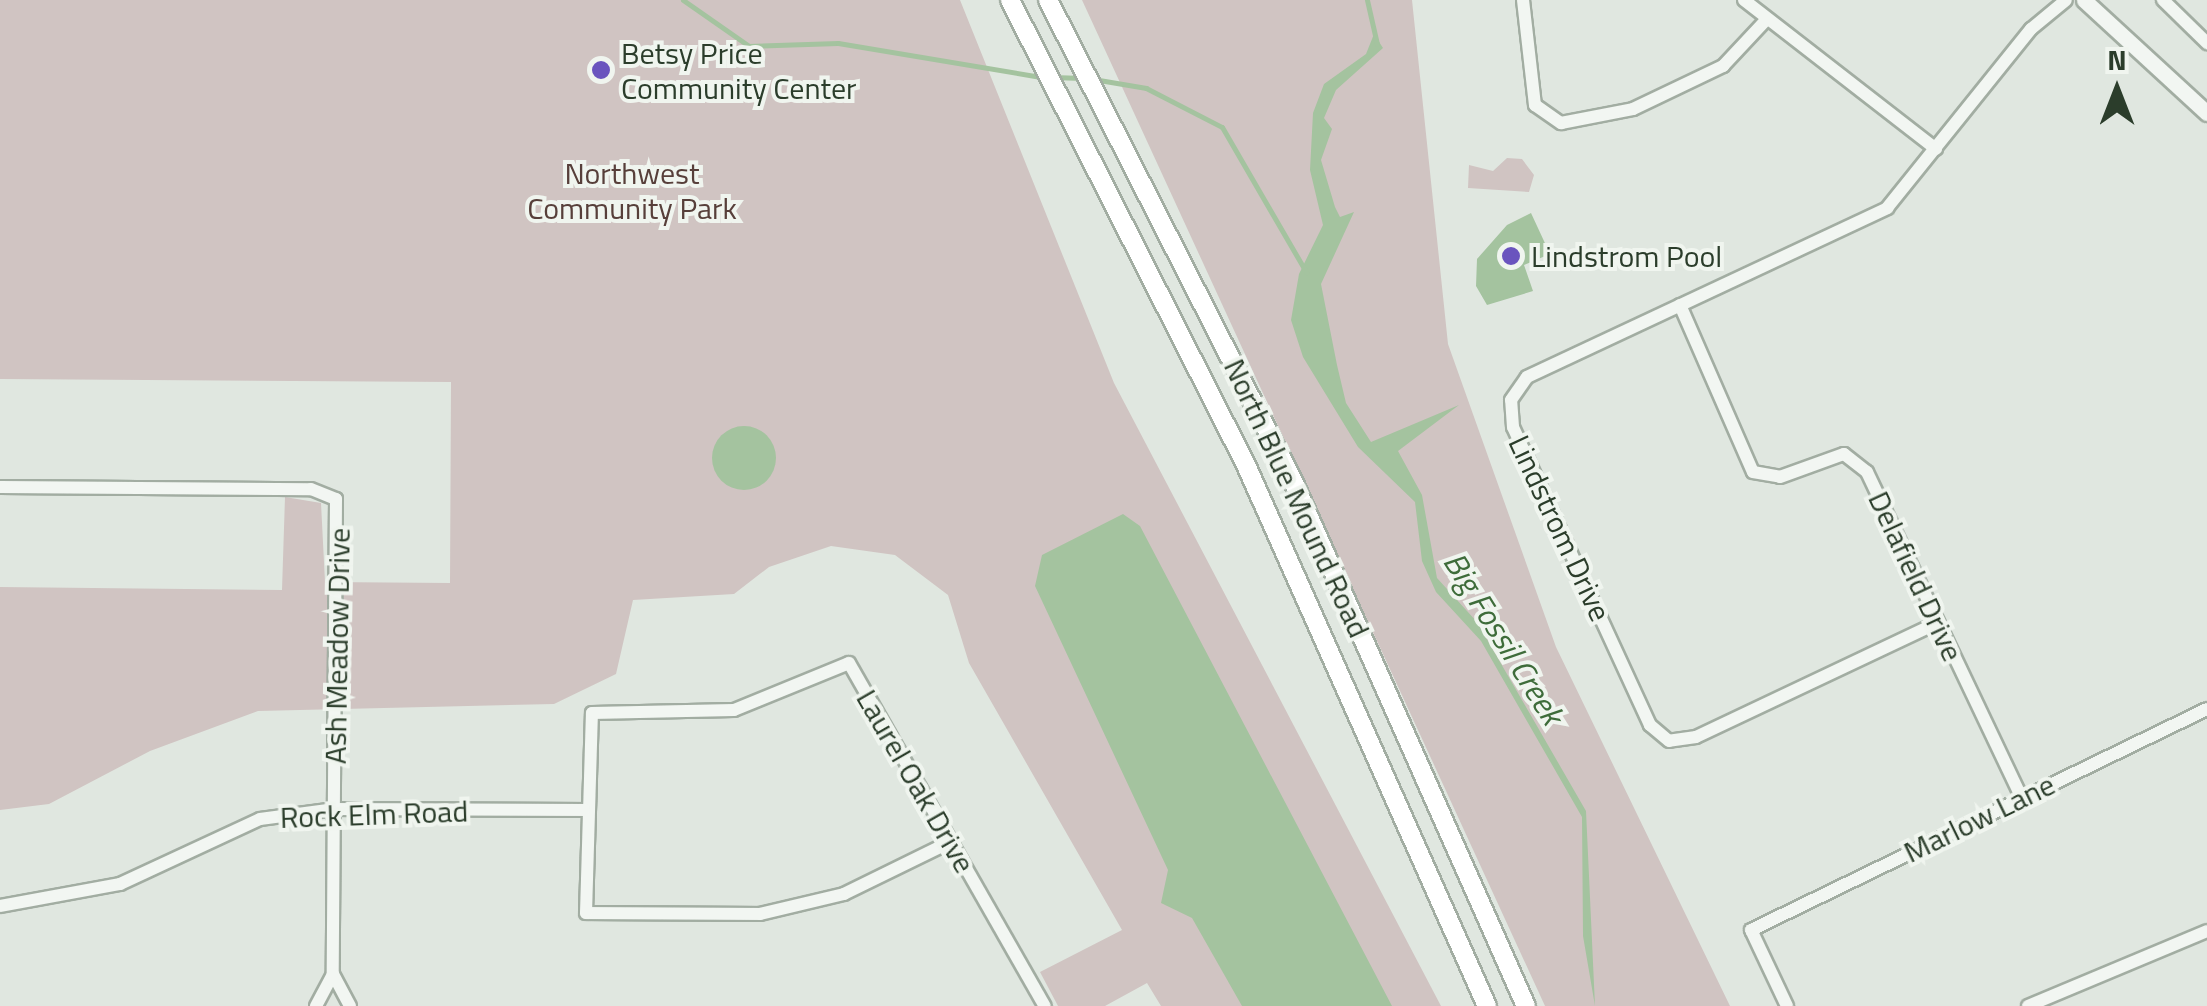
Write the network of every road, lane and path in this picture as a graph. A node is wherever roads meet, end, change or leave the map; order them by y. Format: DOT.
graph roads {
  1 [pos="1010,0"];
  2 [pos="1048,0"];
  3 [pos="1524,0"];
  4 [pos="1744,0"];
  5 [pos="2066,0"];
  6 [pos="2084,0"];
  7 [pos="2162,0"];
  8 [pos="1767,19"];
  9 [pos="2207,43"];
  10 [pos="2207,113"];
  11 [pos="1936,148"];
  12 [pos="1680,305"];
  13 [pos="0,487"];
  14 [pos="1937,623"];
  15 [pos="2207,709"];
  16 [pos="2020,796"];
  17 [pos="334,809"];
  18 [pos="584,810"];
  19 [pos="950,842"];
  20 [pos="0,906"];
  21 [pos="2207,931"];
  22 [pos="334,974"];
  23 [pos="316,1006"];
  24 [pos="350,1006"];
  25 [pos="1045,1006"];
  26 [pos="1487,1006"];
  27 [pos="1526,1006"];
  28 [pos="1787,1006"];
  29 [pos="2028,1006"];
  1 -- 26 [label="main road, North Blue Mound Road"];
  2 -- 27 [label="main road, North Blue Mound Road"];
  3 -- 8 [label="street"];
  4 -- 8 [label="street"];
  5 -- 11 [label="street, Lindstrom Drive"];
  6 -- 10 [label="street"];
  7 -- 9 [label="street"];
  8 -- 11 [label="street"];
  11 -- 12 [label="street, Lindstrom Drive"];
  12 -- 14 [label="street, Delafield Drive"];
  12 -- 14 [label="street, Lindstrom Drive"];
  13 -- 17 [label="street, Ash Meadow Drive"];
  14 -- 16 [label="street, Delafield Drive"];
  15 -- 16 [label="street, Marlow Lane"];
  16 -- 28 [label="street, Marlow Lane"];
  17 -- 18 [label="street, Rock Elm Road"];
  17 -- 20 [label="street, Rock Elm Road"];
  17 -- 22 [label="street, Ash Meadow Drive"];
  18 -- 19 [label="street"];
  18 -- 19 [label="street, Laurel Oak Drive"];
  19 -- 25 [label="street, Laurel Oak Drive"];
  21 -- 29 [label="street"];
  22 -- 23 [label="street, Ash Meadow Drive"];
  22 -- 24 [label="street, Ash Meadow Drive"];
}
